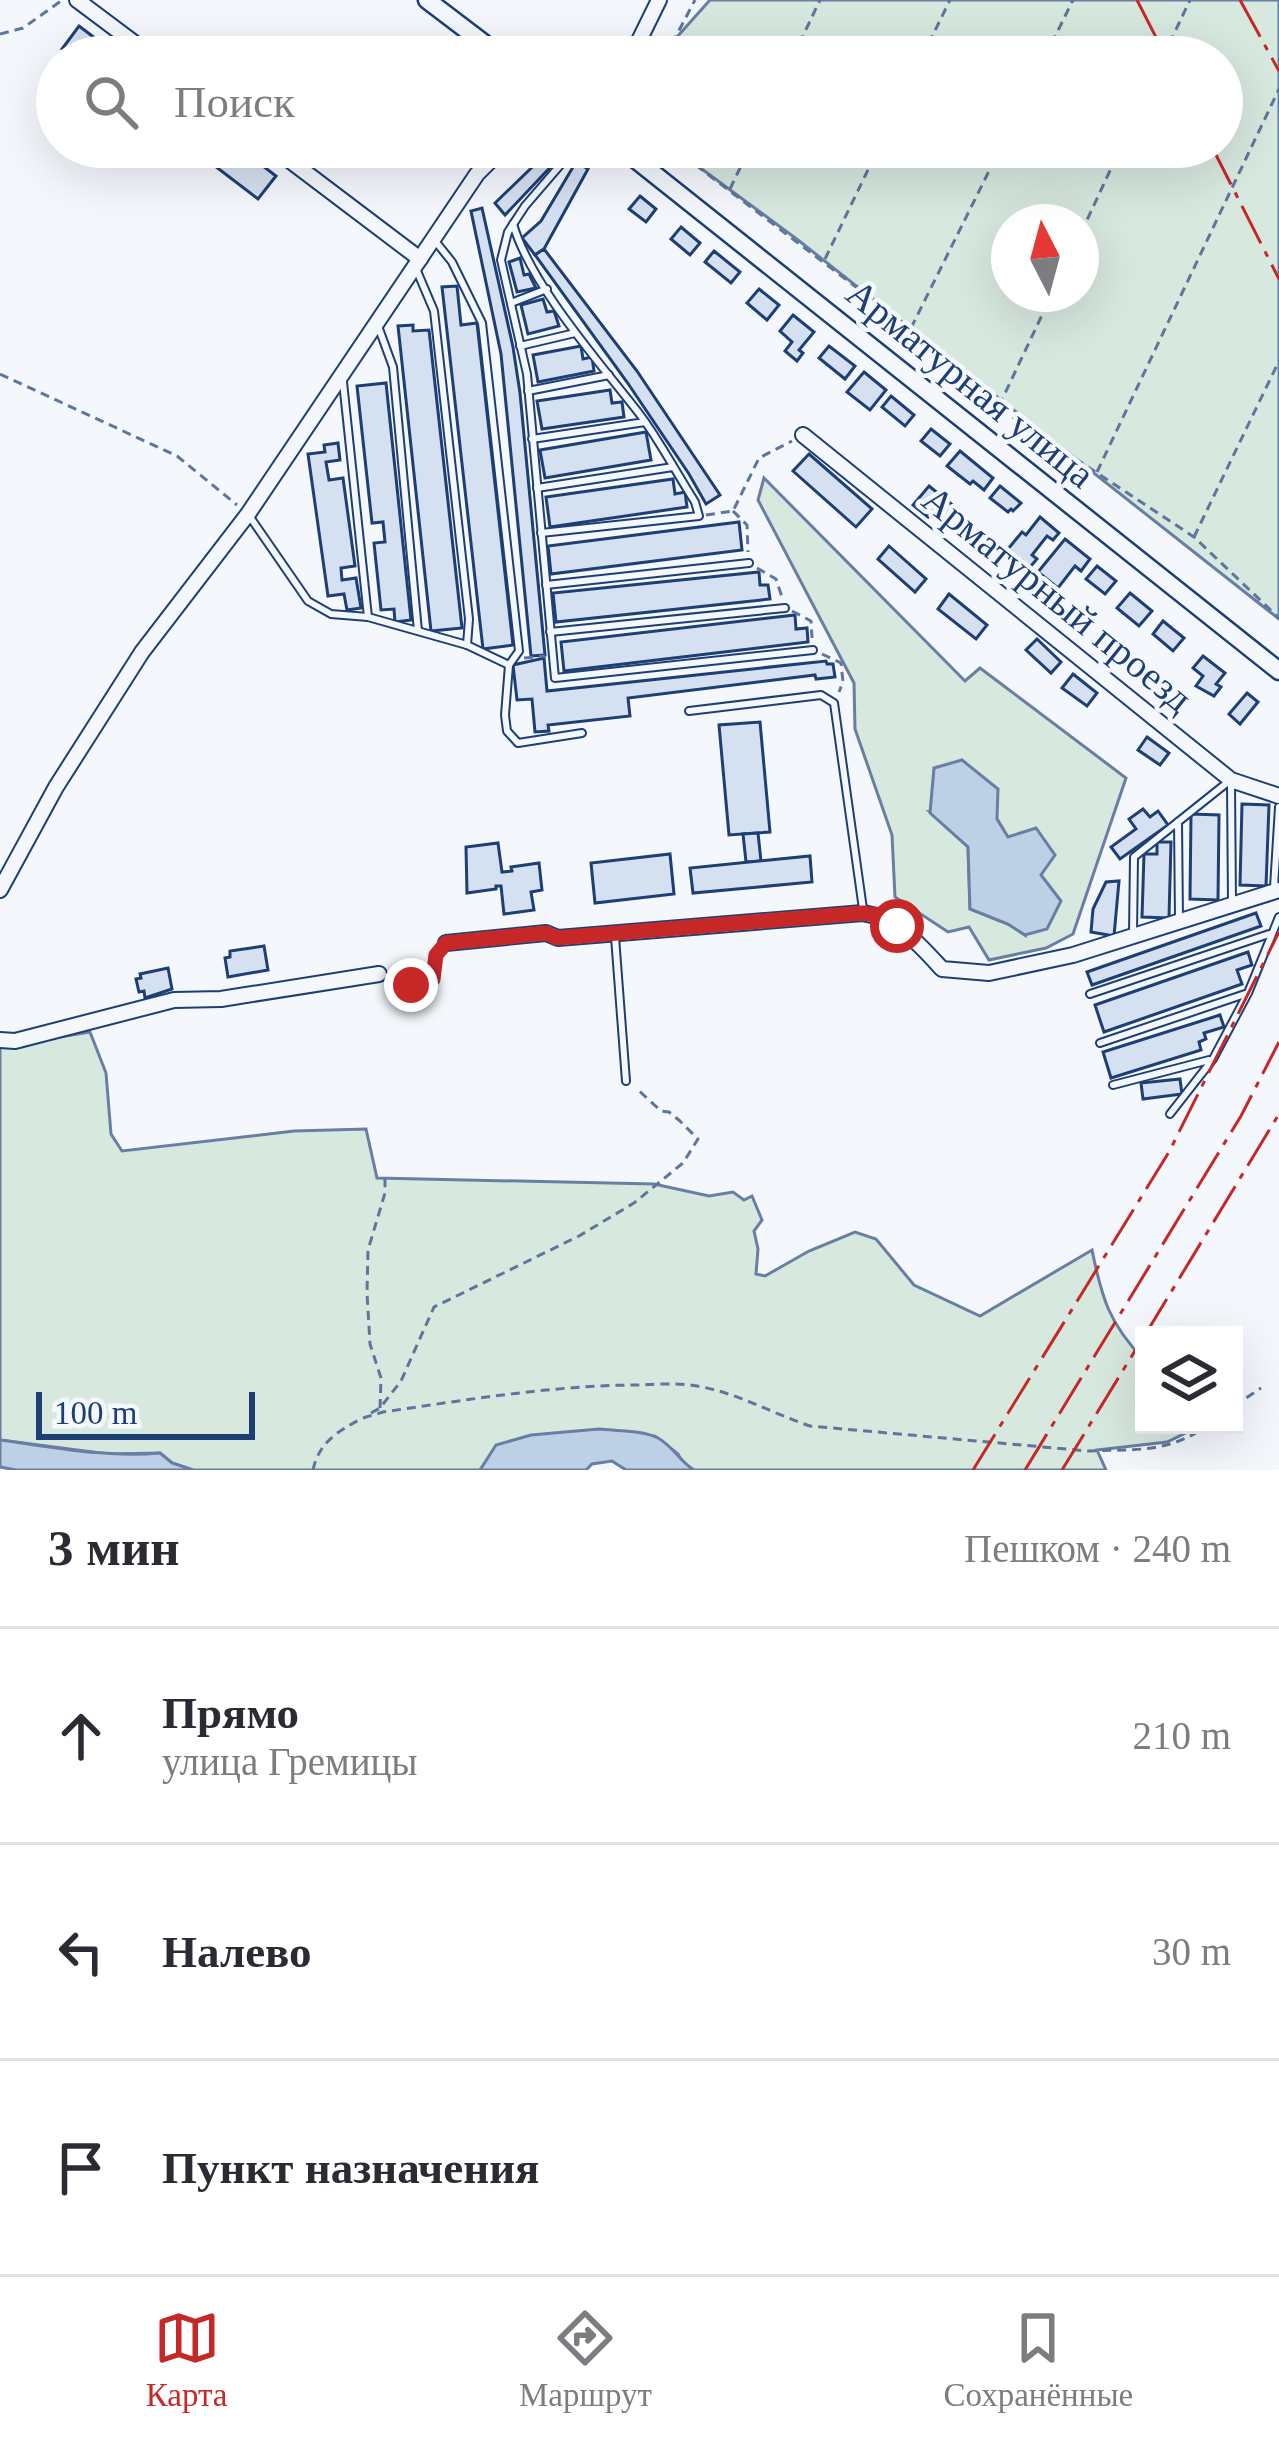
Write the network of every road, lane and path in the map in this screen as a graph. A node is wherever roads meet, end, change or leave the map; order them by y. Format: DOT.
graph roads {
  1 [pos="62,0"];
  2 [pos="77,0"];
  3 [pos="427,0"];
  4 [pos="659,0"];
  5 [pos="695,0"];
  6 [pos="820,0"];
  7 [pos="950,0"];
  8 [pos="1073,0"];
  9 [pos="1190,0"];
  10 [pos="0,34"];
  11 [pos="125,36"];
  12 [pos="474,36"];
  13 [pos="641,36"];
  14 [pos="676,36"];
  15 [pos="803,36"];
  16 [pos="932,36"];
  17 [pos="1055,36"];
  18 [pos="1173,36"];
  19 [pos="1279,89"];
  20 [pos="1243,165"];
  21 [pos="299,168"];
  22 [pos="483,168"];
  23 [pos="558,168"];
  24 [pos="646,168"];
  25 [pos="700,168"];
  26 [pos="740,168"];
  27 [pos="869,168"];
  28 [pos="991,168"];
  29 [pos="1111,168"];
  30 [pos="1242,168"];
  31 [pos="730,190"];
  32 [pos="1094,204"];
  33 [pos="513,224"];
  34 [pos="434,239"];
  35 [pos="824,261"];
  36 [pos="418,262"];
  37 [pos="547,289"];
  38 [pos="511,303"];
  39 [pos="1044,312"];
  40 [pos="377,322"];
  41 [pos="911,329"];
  42 [pos="576,333"];
  43 [pos="520,346"];
  44 [pos="1279,361"];
  45 [pos="0,374"];
  46 [pos="342,374"];
  47 [pos="610,376"];
  48 [pos="528,391"];
  49 [pos="999,408"];
  50 [pos="645,422"];
  51 [pos="803,436"];
  52 [pos="532,439"];
  53 [pos="673,466"];
  54 [pos="1096,475"];
  55 [pos="537,488"];
  56 [pos="248,514"];
  57 [pos="699,516"];
  58 [pos="541,533"];
  59 [pos="1194,537"];
  60 [pos="748,563"];
  61 [pos="546,585"];
  62 [pos="785,608"];
  63 [pos="368,617"];
  64 [pos="1279,618"];
  65 [pos="418,632"];
  66 [pos="550,632"];
  67 [pos="467,645"];
  68 [pos="813,650"];
  69 [pos="552,655"];
  70 [pos="511,662"];
  71 [pos="1279,671"];
  72 [pos="689,711"];
  73 [pos="582,733"];
  74 [pos="1231,780"];
  75 [pos="1279,796"];
  76 [pos="1279,807"];
  77 [pos="1178,822"];
  78 [pos="0,890"];
  79 [pos="1276,891"];
  80 [pos="1232,906"];
  81 [pos="863,913"];
  82 [pos="1279,917"];
  83 [pos="1179,924"];
  84 [pos="615,933"];
  85 [pos="1270,934"];
  86 [pos="1133,938"];
  87 [pos="446,943"];
  88 [pos="379,974"];
  89 [pos="1248,993"];
  90 [pos="1090,994"];
  91 [pos="0,1040"];
  92 [pos="1100,1043"];
  93 [pos="1213,1059"];
  94 [pos="626,1081"];
  95 [pos="1113,1085"];
  96 [pos="1170,1114"];
  97 [pos="385,1174"];
  98 [pos="1261,1388"];
  99 [pos="1243,1400"];
  100 [pos="380,1408"];
  101 [pos="363,1418"];
  102 [pos="1192,1434"];
  103 [pos="313,1470"];
  1 -- 10 [label="path"];
  2 -- 11 [label="street"];
  3 -- 12 [label="street"];
  4 -- 13 [label="street"];
  5 -- 14 [label="path"];
  6 -- 15 [label="path"];
  7 -- 16 [label="path"];
  8 -- 17 [label="path"];
  9 -- 18 [label="path"];
  19 -- 20 [label="path"];
  21 -- 36 [label="street"];
  22 -- 34 [label="street"];
  23 -- 33 [label="lane"];
  24 -- 71 [label="street, Арматурная улица"];
  25 -- 31 [label="path"];
  26 -- 31 [label="path"];
  27 -- 35 [label="path"];
  28 -- 41 [label="path"];
  29 -- 32 [label="path"];
  30 -- 54 [label="path"];
  31 -- 35 [label="path"];
  33 -- 37 [label="lane"];
  33 -- 38 [label="lane"];
  34 -- 36 [label="street"];
  34 -- 70 [label="lane"];
  35 -- 41 [label="path"];
  36 -- 40 [label="street"];
  36 -- 67 [label="lane"];
  37 -- 38 [label="lane"];
  37 -- 42 [label="lane"];
  38 -- 43 [label="lane"];
  39 -- 49 [label="path"];
  40 -- 46 [label="street"];
  40 -- 65 [label="lane"];
  41 -- 49 [label="path"];
  42 -- 43 [label="lane"];
  42 -- 47 [label="lane"];
  43 -- 48 [label="lane"];
  44 -- 59 [label="path"];
  45 -- 56 [label="path"];
  46 -- 56 [label="street"];
  46 -- 63 [label="lane"];
  47 -- 48 [label="lane"];
  47 -- 50 [label="lane"];
  48 -- 52 [label="lane"];
  49 -- 54 [label="path"];
  50 -- 52 [label="lane"];
  50 -- 53 [label="lane"];
  51 -- 57 [label="path"];
  51 -- 74 [label="street, Арматурный проезд"];
  52 -- 55 [label="lane"];
  53 -- 55 [label="lane"];
  53 -- 57 [label="lane"];
  54 -- 59 [label="path"];
  55 -- 58 [label="lane"];
  56 -- 63 [label="lane"];
  56 -- 78 [label="street"];
  57 -- 58 [label="lane"];
  58 -- 61 [label="lane"];
  59 -- 64 [label="path"];
  60 -- 61 [label="lane"];
  61 -- 66 [label="lane"];
  62 -- 66 [label="lane"];
  63 -- 65 [label="lane"];
  65 -- 67 [label="lane"];
  66 -- 69 [label="lane"];
  67 -- 70 [label="lane"];
  68 -- 69 [label="lane"];
  69 -- 70 [label="path"];
  70 -- 73 [label="lane"];
  72 -- 81 [label="lane"];
  74 -- 75 [label="street, Арматурный проезд"];
  74 -- 77 [label="lane"];
  74 -- 80 [label="lane"];
  76 -- 79 [label="lane"];
  77 -- 83 [label="lane"];
  77 -- 86 [label="lane"];
  79 -- 80 [label="street"];
  80 -- 83 [label="street"];
  81 -- 84 [label="street"];
  81 -- 86 [label="street"];
  82 -- 85 [label="lane"];
  83 -- 86 [label="street"];
  84 -- 87 [label="street"];
  84 -- 94 [label="lane"];
  85 -- 89 [label="lane"];
  85 -- 90 [label="lane"];
  87 -- 88 [label="path"];
  88 -- 91 [label="street"];
  89 -- 92 [label="lane"];
  89 -- 93 [label="lane"];
  93 -- 95 [label="lane"];
  93 -- 96 [label="lane"];
  94 -- 100 [label="path"];
  97 -- 100 [label="path"];
  98 -- 99 [label="path"];
  100 -- 101 [label="path"];
  101 -- 102 [label="path"];
  101 -- 103 [label="path"];
}
